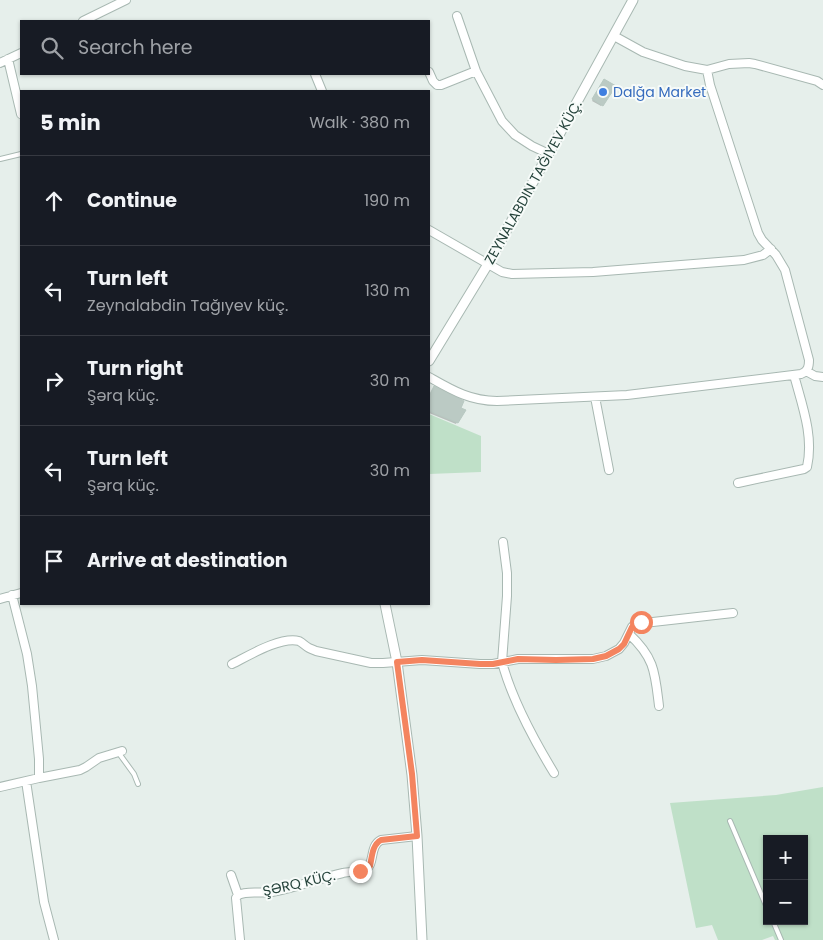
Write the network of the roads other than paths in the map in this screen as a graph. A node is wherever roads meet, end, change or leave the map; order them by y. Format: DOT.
graph roads {
  1 [pos="126,0"];
  2 [pos="633,0"];
  3 [pos="457,16"];
  4 [pos="86,20"];
  5 [pos="614,36"];
  6 [pos="20,53"];
  7 [pos="8,59"];
  8 [pos="0,64"];
  9 [pos="476,70"];
  10 [pos="707,70"];
  11 [pos="430,74"];
  12 [pos="315,75"];
  13 [pos="823,84"];
  14 [pos="322,90"];
  15 [pos="20,110"];
  16 [pos="20,154"];
  17 [pos="548,154"];
  18 [pos="0,159"];
  19 [pos="430,231"];
  20 [pos="771,249"];
  21 [pos="488,264"];
  22 [pos="430,359"];
  23 [pos="806,371"];
  24 [pos="794,375"];
  25 [pos="823,377"];
  26 [pos="430,381"];
  27 [pos="594,397"];
  28 [pos="608,470"];
  29 [pos="738,483"];
  30 [pos="503,542"];
  31 [pos="20,593"];
  32 [pos="12,595"];
  33 [pos="0,599"];
  34 [pos="384,605"];
  35 [pos="733,613"];
  36 [pos="629,634"];
  37 [pos="397,662"];
  38 [pos="502,662"];
  39 [pos="232,664"];
  40 [pos="659,706"];
  41 [pos="120,751"];
  42 [pos="554,773"];
  43 [pos="39,778"];
  44 [pos="26,780"];
  45 [pos="138,784"];
  46 [pos="0,787"];
  47 [pos="730,821"];
  48 [pos="417,836"];
  49 [pos="230,875"];
  50 [pos="238,895"];
  51 [pos="763,899"];
  52 [pos="775,925"];
  53 [pos="54,940"];
  54 [pos="240,940"];
  55 [pos="422,940"];
  56 [pos="781,940"];
  1 -- 4 [label="street"];
  2 -- 5 [label="street"];
  3 -- 9 [label="street"];
  5 -- 10 [label="street"];
  5 -- 17 [label="street"];
  6 -- 7 [label="street"];
  7 -- 8 [label="street"];
  7 -- 15 [label="street"];
  9 -- 11 [label="street"];
  9 -- 17 [label="street"];
  10 -- 13 [label="street"];
  10 -- 20 [label="street"];
  12 -- 14 [label="street"];
  16 -- 18 [label="lane"];
  17 -- 21 [label="street"];
  19 -- 21 [label="street"];
  20 -- 21 [label="street"];
  20 -- 23 [label="street"];
  21 -- 22 [label="street"];
  23 -- 24 [label="street"];
  23 -- 25 [label="street"];
  24 -- 27 [label="street"];
  24 -- 29 [label="street"];
  26 -- 27 [label="street"];
  27 -- 28 [label="street"];
  30 -- 38 [label="street"];
  31 -- 32 [label="street"];
  32 -- 33 [label="street"];
  32 -- 43 [label="street"];
  34 -- 37 [label="street"];
  35 -- 36 [label="street"];
  36 -- 38 [label="street"];
  36 -- 40 [label="street"];
  37 -- 38 [label="street"];
  37 -- 39 [label="street"];
  37 -- 48 [label="street"];
  38 -- 42 [label="street"];
  41 -- 43 [label="street"];
  41 -- 45 [label="lane"];
  43 -- 44 [label="street"];
  44 -- 46 [label="street"];
  44 -- 53 [label="street"];
  47 -- 51 [label="lane"];
  48 -- 50 [label="street, ŞƏRQ KÜÇ."];
  48 -- 55 [label="street"];
  49 -- 50 [label="street"];
  50 -- 54 [label="street"];
  52 -- 56 [label="lane"];
}
